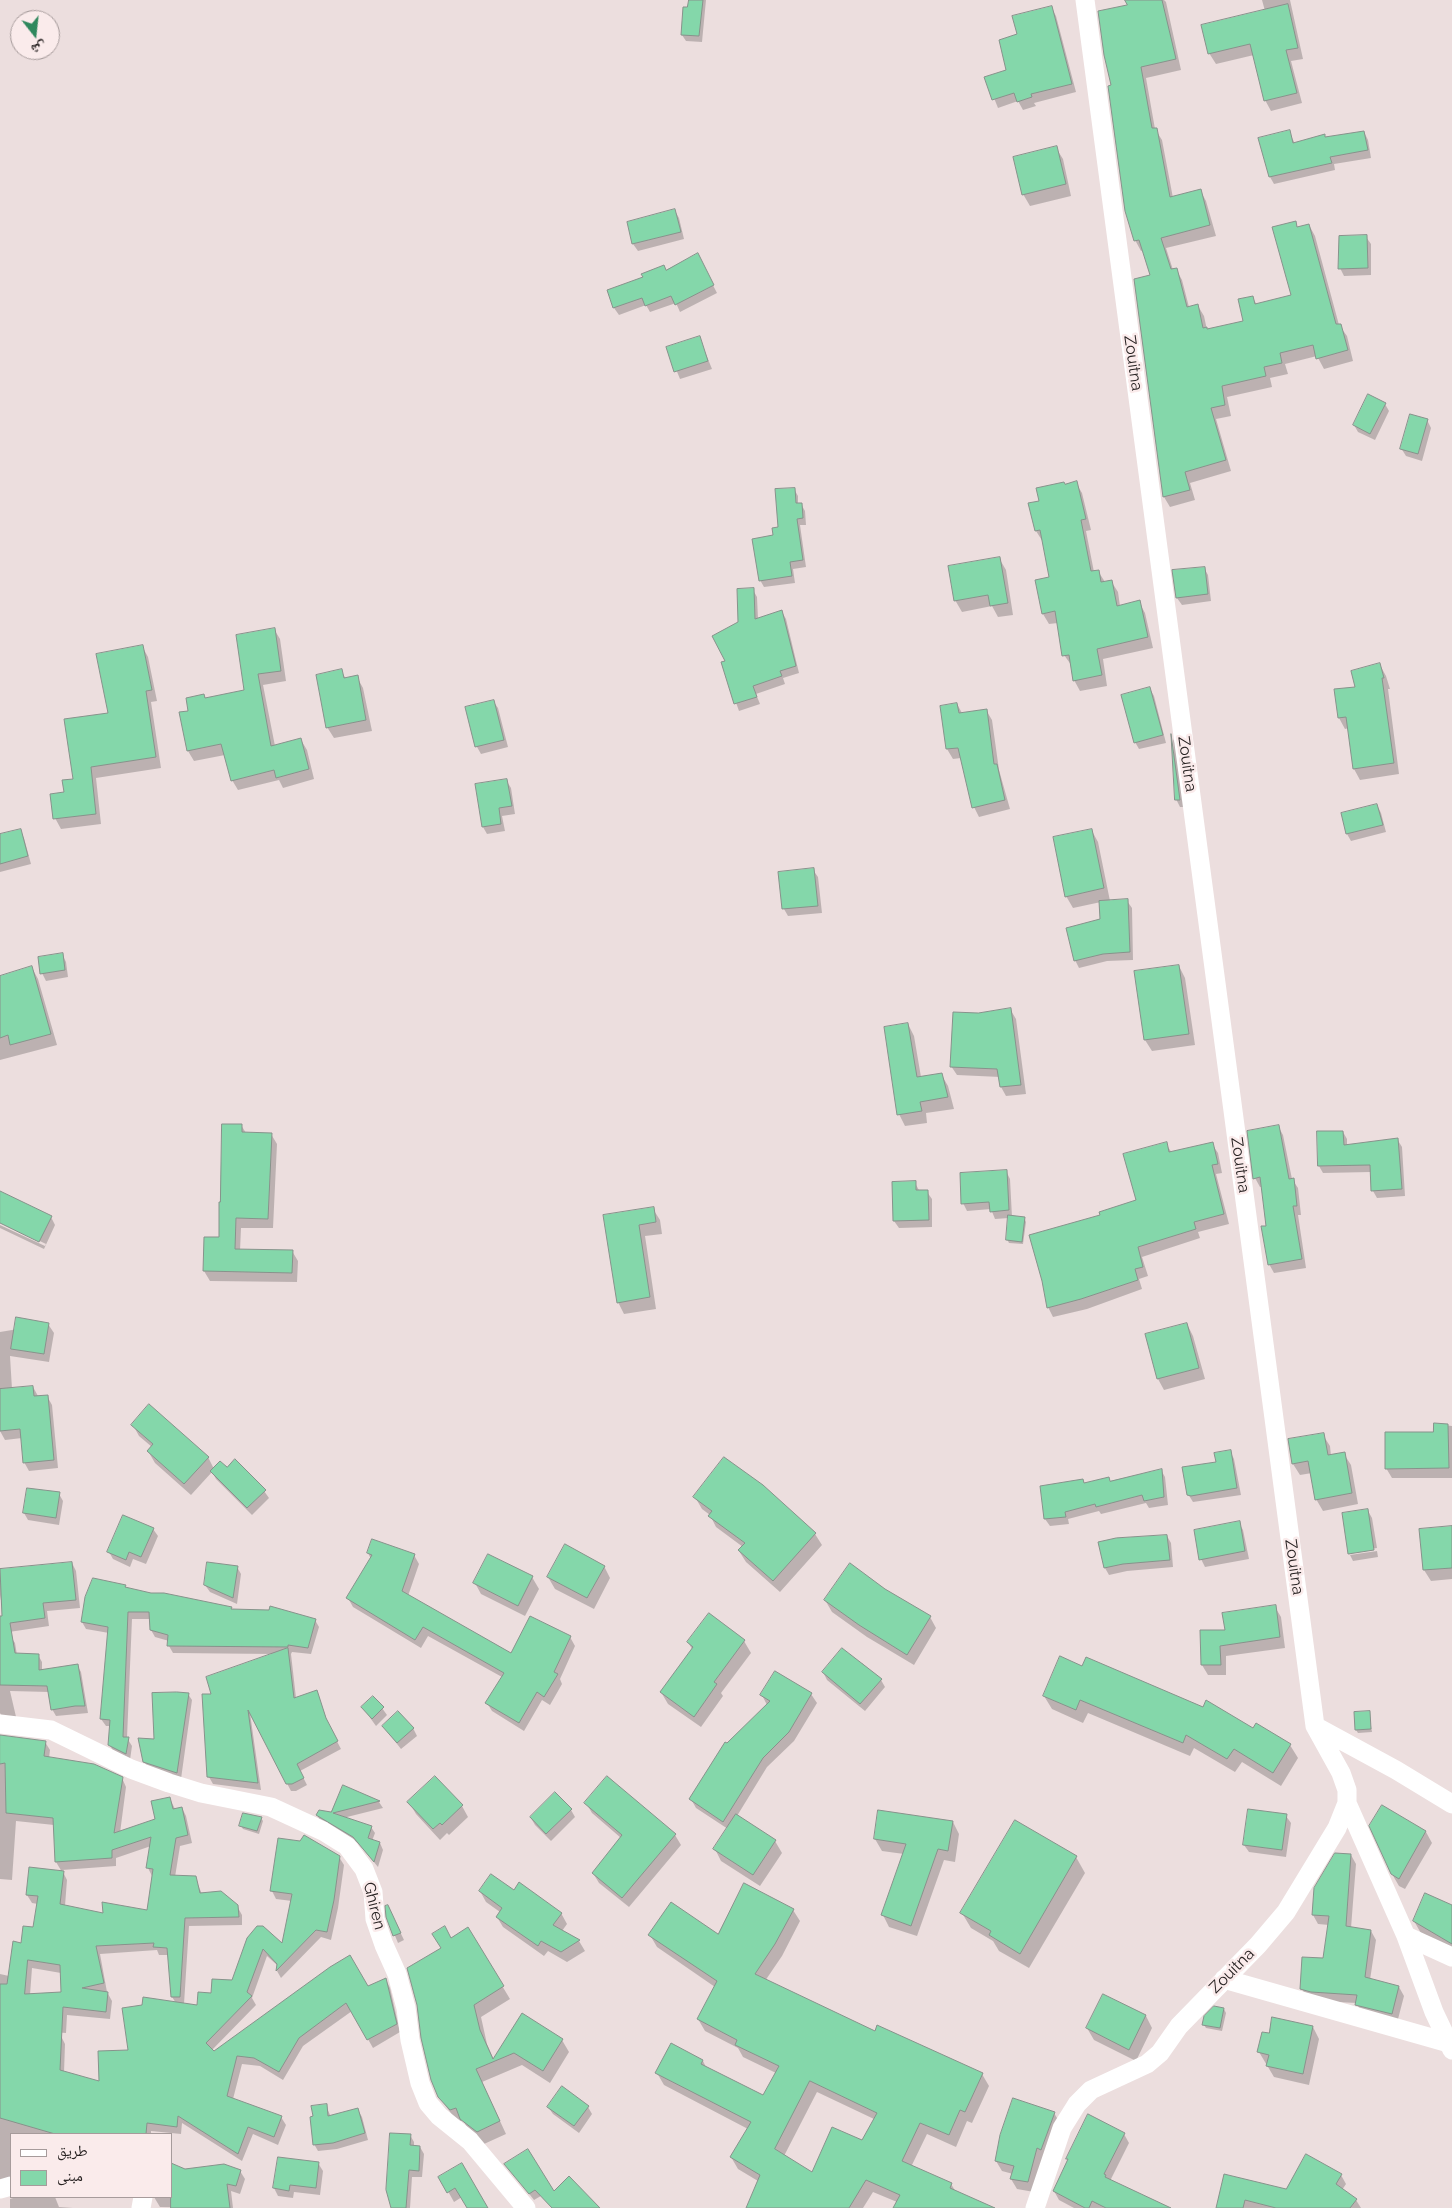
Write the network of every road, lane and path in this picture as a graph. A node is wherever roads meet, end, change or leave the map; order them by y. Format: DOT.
graph roads {
  1 [pos="1085,0"];
  2 [pos="0,1724"];
  3 [pos="1315,1726"];
  4 [pos="1347,1803"];
  5 [pos="1452,1804"];
  6 [pos="1406,1936"];
  7 [pos="1452,1957"];
  8 [pos="1224,1979"];
  9 [pos="1450,2047"];
  10 [pos="526,2208"];
  11 [pos="1035,2208"];
  1 -- 3 [label="street, Zouitna"];
  2 -- 10 [label="street, Ghiren"];
  3 -- 4 [label="street, Zouitna"];
  3 -- 5 [label="street"];
  4 -- 6 [label="street"];
  4 -- 8 [label="street, Zouitna"];
  6 -- 7 [label="street"];
  6 -- 9 [label="street"];
  8 -- 9 [label="street"];
  8 -- 11 [label="street, Zouitna"];
}
